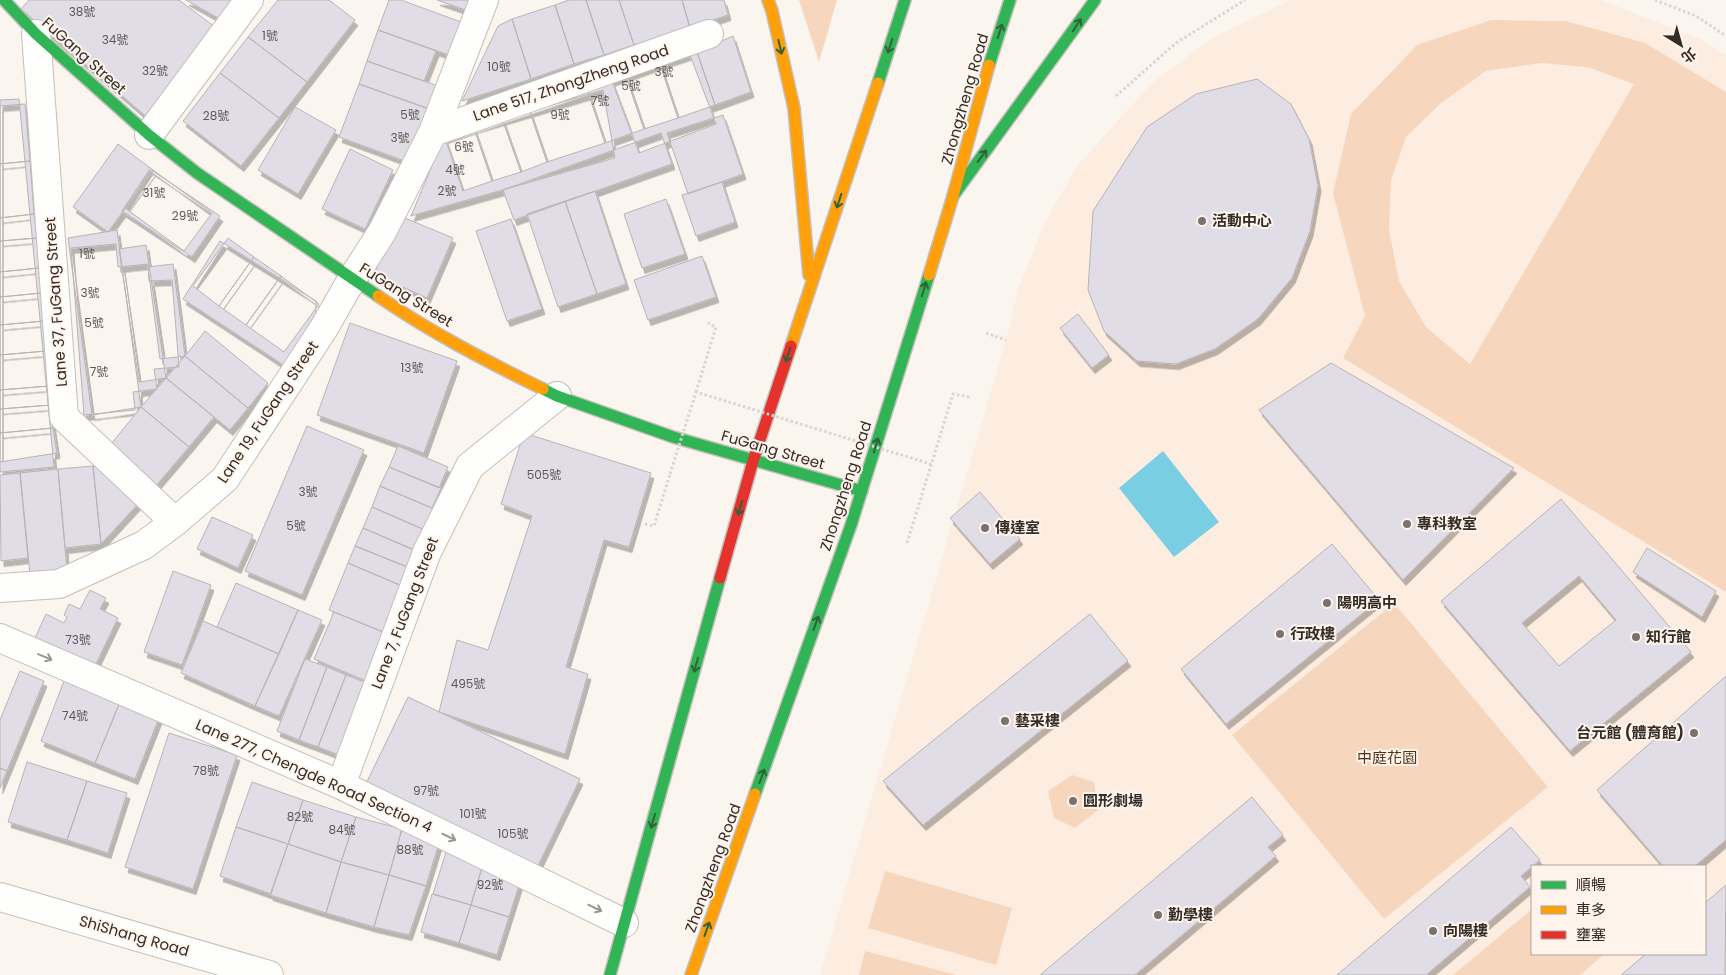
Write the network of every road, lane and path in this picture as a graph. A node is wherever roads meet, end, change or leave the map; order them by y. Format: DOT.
graph roads {
  1 [pos="4,0"];
  2 [pos="249,0"];
  3 [pos="484,0"];
  4 [pos="768,0"];
  5 [pos="905,0"];
  6 [pos="1010,0"];
  7 [pos="1095,0"];
  8 [pos="1245,0"];
  9 [pos="1654,0"];
  10 [pos="36,34"];
  11 [pos="709,34"];
  12 [pos="1726,36"];
  13 [pos="1116,96"];
  14 [pos="433,132"];
  15 [pos="149,135"];
  16 [pos="953,196"];
  17 [pos="352,279"];
  18 [pos="810,286"];
  19 [pos="708,324"];
  20 [pos="986,333"];
  21 [pos="1006,340"];
  22 [pos="696,392"];
  23 [pos="557,396"];
  24 [pos="970,398"];
  25 [pos="753,461"];
  26 [pos="931,464"];
  27 [pos="862,491"];
  28 [pos="175,522"];
  29 [pos="645,524"];
  30 [pos="907,543"];
  31 [pos="0,588"];
  32 [pos="0,638"];
  33 [pos="341,785"];
  34 [pos="0,897"];
  35 [pos="624,923"];
  36 [pos="268,975"];
  37 [pos="610,975"];
  38 [pos="691,975"];
  1 -- 10 [label="main road, FuGang Street"];
  2 -- 15 [label="street"];
  3 -- 14 [label="street, Lane 19, FuGang Street"];
  4 -- 18 [label="main road, one-way"];
  5 -- 18 [label="main road, one-way"];
  16 -- 6 [label="main road, Zhongzheng Road, one-way"];
  16 -- 7 [label="main road, one-way"];
  8 -- 13 [label="path"];
  9 -- 12 [label="path"];
  10 -- 15 [label="main road, FuGang Street"];
  10 -- 28 [label="street, Lane 37, FuGang Street"];
  11 -- 14 [label="street, Lane 517, ZhongZheng Road"];
  14 -- 17 [label="street, Lane 19, FuGang Street"];
  15 -- 17 [label="main road, FuGang Street"];
  27 -- 16 [label="main road, Zhongzheng Road, one-way"];
  17 -- 23 [label="main road, FuGang Street"];
  17 -- 28 [label="street, Lane 19, FuGang Street"];
  18 -- 25 [label="main road, one-way"];
  19 -- 22 [label="path"];
  20 -- 21 [label="path"];
  22 -- 26 [label="path, bridge"];
  22 -- 29 [label="path, bridge"];
  23 -- 25 [label="main road, FuGang Street"];
  23 -- 33 [label="street, Lane 7, FuGang Street"];
  24 -- 26 [label="path"];
  25 -- 27 [label="main road, FuGang Street"];
  25 -- 35 [label="main road, one-way"];
  26 -- 30 [label="path"];
  38 -- 27 [label="main road, Zhongzheng Road, one-way"];
  28 -- 31 [label="street, Lane 19, FuGang Street"];
  32 -- 33 [label="street, Lane 277, Chengde Road Section 4, one-way"];
  33 -- 35 [label="street, Lane 277, Chengde Road Section 4, one-way"];
  34 -- 36 [label="street, ShiShang Road"];
  35 -- 37 [label="main road"];
}
